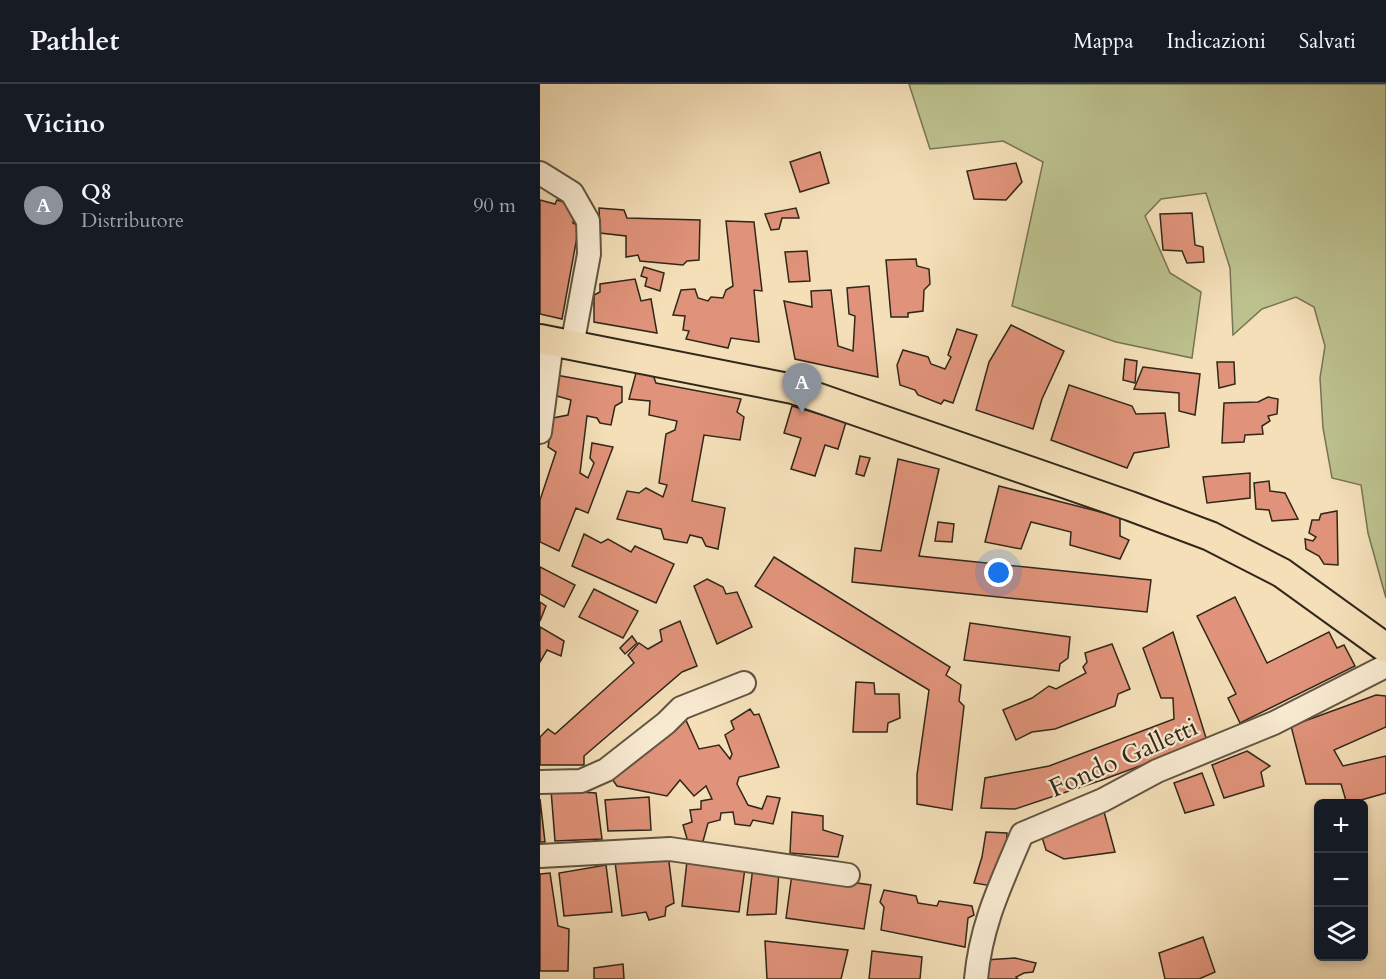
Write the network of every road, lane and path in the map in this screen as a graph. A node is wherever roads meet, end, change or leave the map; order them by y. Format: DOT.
graph roads {
  1 [pos="540,173"];
  2 [pos="555,343"];
  3 [pos="540,432"];
  4 [pos="1386,648"];
  5 [pos="1386,666"];
  6 [pos="744,683"];
  7 [pos="540,782"];
  8 [pos="540,856"];
  9 [pos="848,875"];
  10 [pos="976,979"];
  1 -- 2 [label="street"];
  2 -- 3 [label="street"];
  2 -- 4 [label="main road"];
  5 -- 10 [label="street, Fondo Galletti"];
  6 -- 7 [label="street"];
  8 -- 9 [label="street"];
}
